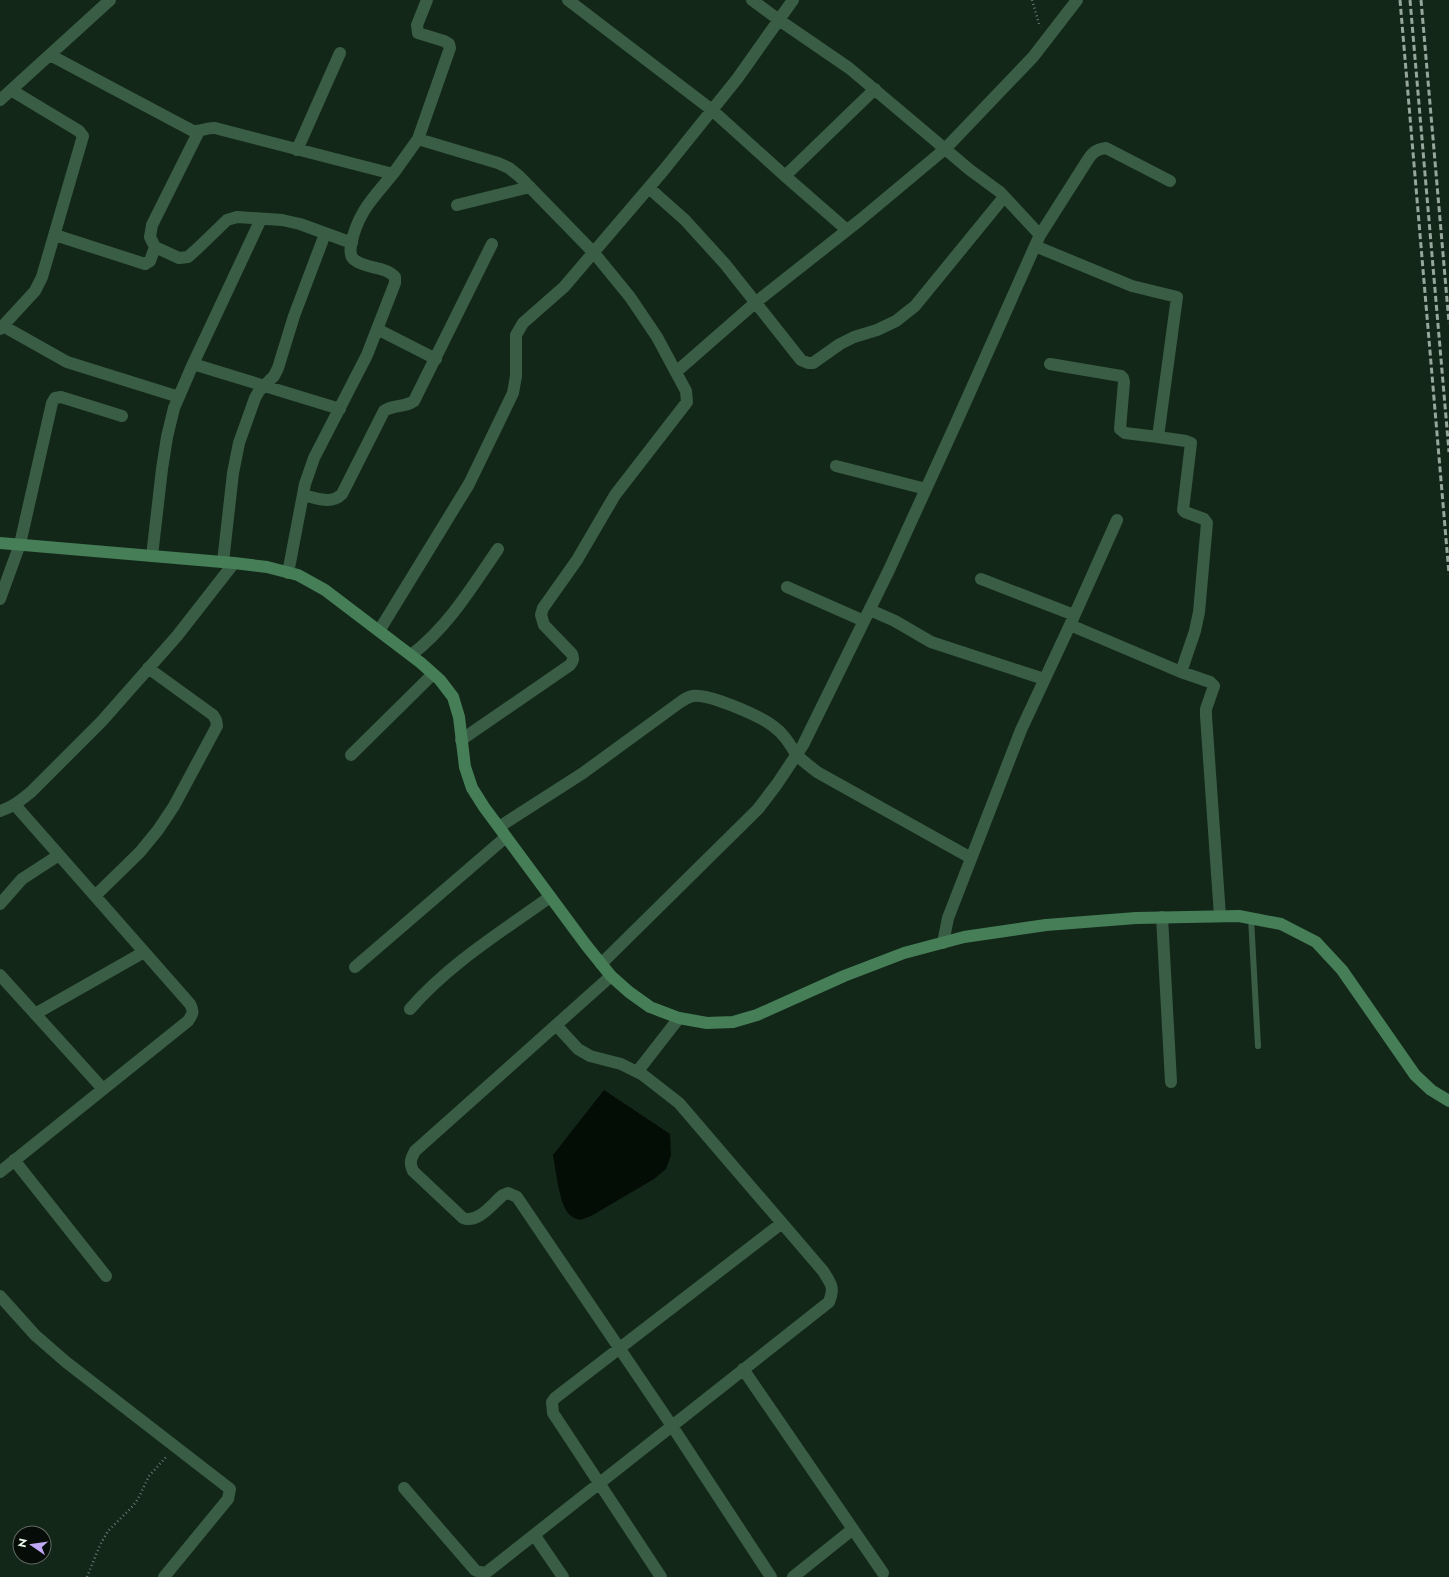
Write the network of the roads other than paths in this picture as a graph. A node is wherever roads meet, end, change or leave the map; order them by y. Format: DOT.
graph roads {
  1 [pos="110,0"];
  2 [pos="427,0"];
  3 [pos="568,0"];
  4 [pos="752,0"];
  5 [pos="793,0"];
  6 [pos="1077,0"];
  7 [pos="779,20"];
  8 [pos="340,53"];
  9 [pos="50,55"];
  10 [pos="875,89"];
  11 [pos="11,90"];
  12 [pos="0,100"];
  13 [pos="712,110"];
  14 [pos="199,132"];
  15 [pos="418,139"];
  16 [pos="945,149"];
  17 [pos="297,150"];
  18 [pos="393,174"];
  19 [pos="785,176"];
  20 [pos="1170,181"];
  21 [pos="530,187"];
  22 [pos="649,188"];
  23 [pos="1004,196"];
  24 [pos="457,205"];
  25 [pos="261,219"];
  26 [pos="847,230"];
  27 [pos="325,234"];
  28 [pos="54,235"];
  29 [pos="1037,240"];
  30 [pos="352,243"];
  31 [pos="492,244"];
  32 [pos="155,247"];
  33 [pos="594,253"];
  34 [pos="755,302"];
  35 [pos="1,328"];
  36 [pos="377,329"];
  37 [pos="436,359"];
  38 [pos="193,364"];
  39 [pos="1050,364"];
  40 [pos="676,372"];
  41 [pos="264,386"];
  42 [pos="179,397"];
  43 [pos="340,409"];
  44 [pos="122,416"];
  45 [pos="1158,437"];
  46 [pos="836,466"];
  47 [pos="926,489"];
  48 [pos="303,495"];
  49 [pos="1117,520"];
  50 [pos="0,543"];
  51 [pos="20,544"];
  52 [pos="498,549"];
  53 [pos="152,556"];
  54 [pos="228,562"];
  55 [pos="288,573"];
  56 [pos="981,580"];
  57 [pos="787,587"];
  58 [pos="0,599"];
  59 [pos="870,610"];
  60 [pos="1072,620"];
  61 [pos="864,621"];
  62 [pos="379,631"];
  63 [pos="411,655"];
  64 [pos="148,668"];
  65 [pos="1181,672"];
  66 [pos="433,674"];
  67 [pos="1044,679"];
  68 [pos="461,740"];
  69 [pos="797,754"];
  70 [pos="351,755"];
  71 [pos="15,805"];
  72 [pos="0,811"];
  73 [pos="503,832"];
  74 [pos="59,855"];
  75 [pos="971,858"];
  76 [pos="95,896"];
  77 [pos="550,897"];
  78 [pos="0,904"];
  79 [pos="1220,916"];
  80 [pos="1162,917"];
  81 [pos="1251,918"];
  82 [pos="943,943"];
  83 [pos="144,952"];
  84 [pos="601,964"];
  85 [pos="355,967"];
  86 [pos="0,974"];
  87 [pos="611,976"];
  88 [pos="410,1009"];
  89 [pos="35,1014"];
  90 [pos="679,1018"];
  91 [pos="556,1025"];
  92 [pos="1258,1046"];
  93 [pos="637,1072"];
  94 [pos="1171,1082"];
  95 [pos="103,1089"];
  96 [pos="1449,1101"];
  97 [pos="14,1160"];
  98 [pos="0,1172"];
  99 [pos="782,1223"];
  100 [pos="106,1276"];
  101 [pos="0,1296"];
  102 [pos="620,1348"];
  103 [pos="743,1369"];
  104 [pos="672,1426"];
  105 [pos="599,1484"];
  106 [pos="404,1488"];
  107 [pos="852,1529"];
  108 [pos="535,1536"];
  109 [pos="883,1573"];
  110 [pos="164,1577"];
  111 [pos="563,1577"];
  112 [pos="661,1577"];
  113 [pos="771,1577"];
  114 [pos="793,1577"];
  1 -- 9 [label="street"];
  2 -- 15 [label="street"];
  3 -- 13 [label="street"];
  4 -- 7 [label="street"];
  5 -- 7 [label="street"];
  6 -- 16 [label="street"];
  7 -- 10 [label="street"];
  7 -- 13 [label="street"];
  8 -- 17 [label="street"];
  9 -- 11 [label="street"];
  9 -- 14 [label="street"];
  10 -- 16 [label="street"];
  10 -- 19 [label="street"];
  11 -- 12 [label="street"];
  11 -- 28 [label="street"];
  13 -- 19 [label="street"];
  13 -- 22 [label="street"];
  14 -- 17 [label="street"];
  14 -- 32 [label="street"];
  15 -- 18 [label="street"];
  15 -- 21 [label="street"];
  16 -- 23 [label="street"];
  16 -- 26 [label="street"];
  17 -- 18 [label="street"];
  18 -- 30 [label="street"];
  19 -- 26 [label="street"];
  20 -- 29 [label="street"];
  21 -- 24 [label="street"];
  21 -- 33 [label="street"];
  22 -- 33 [label="street"];
  22 -- 34 [label="street"];
  23 -- 29 [label="street"];
  23 -- 34 [label="street"];
  25 -- 27 [label="street"];
  25 -- 32 [label="street"];
  25 -- 38 [label="street"];
  26 -- 34 [label="street"];
  27 -- 30 [label="street"];
  27 -- 41 [label="street"];
  28 -- 32 [label="street"];
  28 -- 35 [label="street"];
  29 -- 45 [label="street"];
  29 -- 47 [label="street"];
  30 -- 36 [label="street"];
  31 -- 37 [label="street"];
  33 -- 40 [label="street"];
  33 -- 62 [label="street"];
  34 -- 40 [label="street"];
  35 -- 42 [label="street"];
  36 -- 37 [label="street"];
  36 -- 43 [label="street"];
  37 -- 48 [label="street"];
  38 -- 41 [label="street"];
  38 -- 42 [label="street"];
  39 -- 45 [label="street"];
  40 -- 68 [label="street"];
  41 -- 43 [label="street"];
  41 -- 54 [label="street"];
  42 -- 53 [label="street"];
  43 -- 48 [label="street"];
  44 -- 51 [label="street"];
  45 -- 65 [label="street"];
  46 -- 47 [label="street"];
  47 -- 59 [label="street"];
  48 -- 55 [label="street"];
  49 -- 60 [label="street"];
  50 -- 51 [label="street"];
  51 -- 53 [label="street"];
  51 -- 58 [label="street"];
  52 -- 63 [label="street"];
  53 -- 54 [label="street"];
  54 -- 55 [label="street"];
  54 -- 64 [label="street"];
  55 -- 62 [label="street"];
  56 -- 60 [label="street"];
  57 -- 61 [label="street"];
  59 -- 61 [label="street"];
  59 -- 67 [label="street"];
  60 -- 65 [label="street"];
  60 -- 67 [label="street"];
  61 -- 69 [label="street"];
  62 -- 63 [label="street"];
  63 -- 66 [label="street"];
  64 -- 71 [label="street"];
  64 -- 76 [label="street"];
  65 -- 79 [label="street"];
  66 -- 68 [label="street"];
  66 -- 70 [label="street"];
  67 -- 75 [label="street"];
  68 -- 73 [label="street"];
  69 -- 73 [label="street"];
  69 -- 75 [label="street"];
  69 -- 84 [label="street"];
  71 -- 72 [label="street"];
  71 -- 74 [label="street"];
  73 -- 77 [label="street"];
  73 -- 85 [label="street"];
  74 -- 76 [label="street"];
  74 -- 78 [label="street"];
  75 -- 82 [label="street"];
  76 -- 83 [label="street"];
  77 -- 84 [label="street"];
  77 -- 88 [label="street"];
  79 -- 80 [label="street"];
  79 -- 81 [label="street"];
  80 -- 82 [label="street"];
  80 -- 94 [label="street"];
  81 -- 92 [label="lane"];
  81 -- 96 [label="street"];
  82 -- 90 [label="street"];
  83 -- 89 [label="street"];
  83 -- 95 [label="street"];
  84 -- 87 [label="street"];
  86 -- 89 [label="street"];
  87 -- 90 [label="street"];
  87 -- 91 [label="street"];
  89 -- 95 [label="street"];
  90 -- 93 [label="street"];
  91 -- 93 [label="street"];
  91 -- 102 [label="street"];
  93 -- 99 [label="street"];
  95 -- 97 [label="street"];
  97 -- 98 [label="street"];
  97 -- 100 [label="street"];
  99 -- 102 [label="street"];
  99 -- 103 [label="street"];
  101 -- 110 [label="street"];
  102 -- 104 [label="street"];
  102 -- 105 [label="street"];
  103 -- 104 [label="street"];
  103 -- 107 [label="street"];
  104 -- 105 [label="street"];
  104 -- 113 [label="street"];
  105 -- 108 [label="street"];
  105 -- 112 [label="street"];
  106 -- 108 [label="street"];
  107 -- 109 [label="street"];
  107 -- 114 [label="street"];
  108 -- 111 [label="street"];
}
